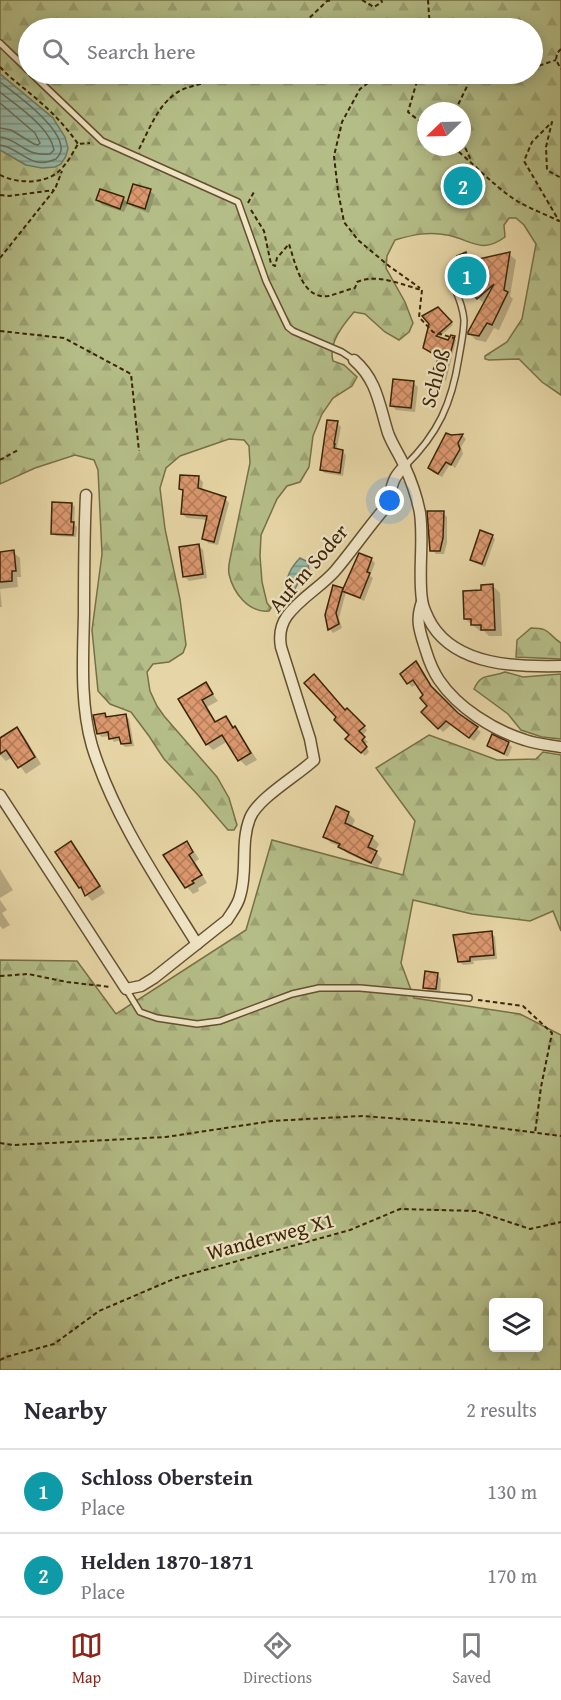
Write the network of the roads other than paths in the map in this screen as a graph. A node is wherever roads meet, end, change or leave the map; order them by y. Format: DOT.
graph roads {
  1 [pos="0,43"];
  2 [pos="18,60"];
  3 [pos="42,84"];
  4 [pos="455,289"];
  5 [pos="354,360"];
  6 [pos="405,466"];
  7 [pos="86,495"];
  8 [pos="422,602"];
  9 [pos="561,666"];
  10 [pos="561,747"];
  11 [pos="0,795"];
  12 [pos="197,944"];
  13 [pos="126,989"];
  14 [pos="469,999"];
  1 -- 2 [label="lane"];
  3 -- 5 [label="lane"];
  4 -- 6 [label="lane, Schloß"];
  5 -- 6 [label="street"];
  6 -- 8 [label="street"];
  6 -- 12 [label="street, Auf'm Soder"];
  7 -- 12 [label="street"];
  8 -- 9 [label="street"];
  8 -- 10 [label="street"];
  11 -- 13 [label="street"];
  12 -- 13 [label="street, Auf'm Soder"];
  13 -- 14 [label="lane"];
}
